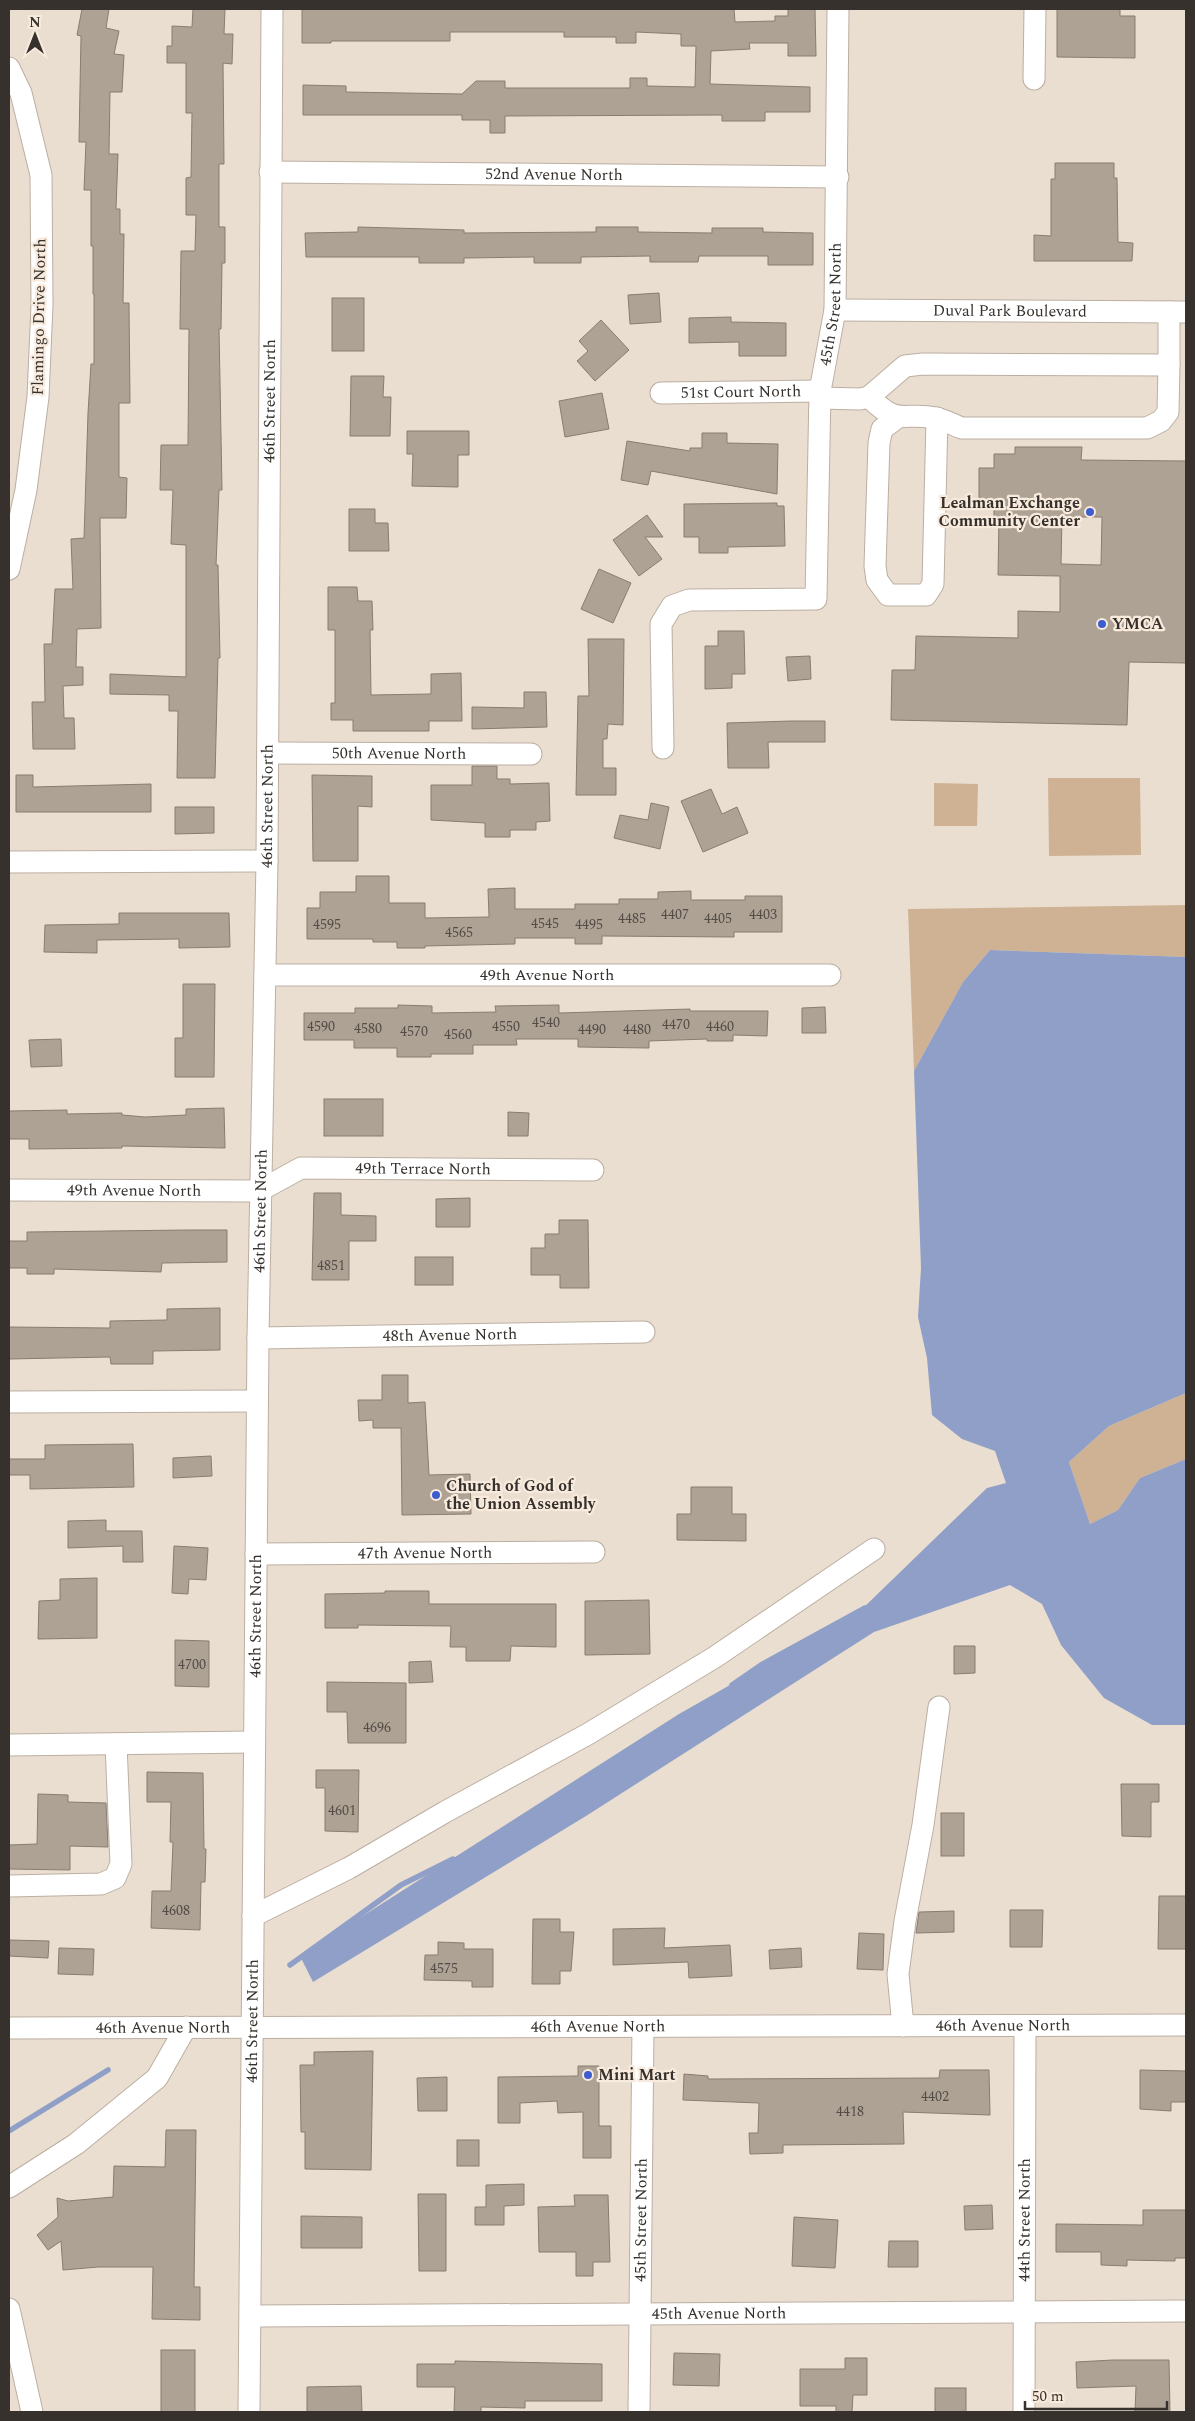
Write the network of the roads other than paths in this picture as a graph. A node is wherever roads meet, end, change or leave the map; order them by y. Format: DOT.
graph roads {
  1 [pos="272,9"];
  2 [pos="838,9"];
  3 [pos="1035,9"];
  4 [pos="9,68"];
  5 [pos="1034,79"];
  6 [pos="270,172"];
  7 [pos="838,177"];
  8 [pos="835,310"];
  9 [pos="1178,312"];
  10 [pos="1169,365"];
  11 [pos="661,393"];
  12 [pos="820,395"];
  13 [pos="869,397"];
  14 [pos="897,418"];
  15 [pos="937,418"];
  16 [pos="9,569"];
  17 [pos="663,748"];
  18 [pos="268,754"];
  19 [pos="531,754"];
  20 [pos="267,860"];
  21 [pos="9,862"];
  22 [pos="265,974"];
  23 [pos="830,975"];
  24 [pos="594,1170"];
  25 [pos="9,1190"];
  26 [pos="259,1191"];
  27 [pos="644,1332"];
  28 [pos="258,1338"];
  29 [pos="257,1401"];
  30 [pos="9,1402"];
  31 [pos="874,1549"];
  32 [pos="594,1552"];
  33 [pos="256,1554"];
  34 [pos="939,1707"];
  35 [pos="253,1742"];
  36 [pos="116,1744"];
  37 [pos="9,1745"];
  38 [pos="9,1886"];
  39 [pos="253,1916"];
  40 [pos="1186,2025"];
  41 [pos="903,2026"];
  42 [pos="1025,2026"];
  43 [pos="186,2027"];
  44 [pos="252,2027"];
  45 [pos="643,2027"];
  46 [pos="9,2028"];
  47 [pos="9,2187"];
  48 [pos="9,2309"];
  49 [pos="1186,2311"];
  50 [pos="1024,2313"];
  51 [pos="639,2315"];
  52 [pos="251,2316"];
  53 [pos="32,2412"];
  54 [pos="249,2412"];
  55 [pos="639,2412"];
  56 [pos="1024,2412"];
  1 -- 6 [label="street, 46th Street North"];
  2 -- 7 [label="street, 45th Street North"];
  3 -- 5 [label="street"];
  4 -- 16 [label="street, Flamingo Drive North"];
  6 -- 7 [label="street, 52nd Avenue North"];
  6 -- 18 [label="street, 46th Street North"];
  7 -- 8 [label="street, 45th Street North"];
  8 -- 9 [label="street, Duval Park Boulevard"];
  8 -- 12 [label="street, 45th Street North"];
  9 -- 10 [label="street"];
  10 -- 13 [label="street"];
  10 -- 15 [label="street"];
  11 -- 12 [label="street, 51st Court North"];
  12 -- 13 [label="street, 51st Court North"];
  12 -- 17 [label="street, 45th Street North"];
  13 -- 14 [label="street"];
  14 -- 15 [label="street"];
  14 -- 15 [label="street"];
  18 -- 19 [label="street, 50th Avenue North"];
  18 -- 20 [label="street, 46th Street North"];
  20 -- 21 [label="street"];
  20 -- 22 [label="street, 46th Street North"];
  22 -- 23 [label="street, 49th Avenue North"];
  22 -- 26 [label="street, 46th Street North"];
  24 -- 26 [label="street, 49th Terrace North"];
  25 -- 26 [label="street, 49th Avenue North"];
  26 -- 28 [label="street, 46th Street North"];
  27 -- 28 [label="street, 48th Avenue North"];
  28 -- 29 [label="street, 46th Street North"];
  29 -- 30 [label="street"];
  29 -- 33 [label="street, 46th Street North"];
  31 -- 39 [label="street"];
  32 -- 33 [label="street, 47th Avenue North"];
  33 -- 35 [label="street, 46th Street North"];
  34 -- 41 [label="street"];
  35 -- 36 [label="street"];
  35 -- 39 [label="street, 46th Street North"];
  36 -- 37 [label="street"];
  36 -- 38 [label="street"];
  39 -- 44 [label="street, 46th Street North"];
  40 -- 42 [label="street, 46th Avenue North"];
  41 -- 42 [label="street, 46th Avenue North"];
  41 -- 45 [label="street, 46th Avenue North"];
  42 -- 50 [label="street, 44th Street North"];
  43 -- 44 [label="street, 46th Avenue North"];
  43 -- 46 [label="street, 46th Avenue North"];
  43 -- 47 [label="street"];
  44 -- 45 [label="street, 46th Avenue North"];
  44 -- 52 [label="street, 46th Street North"];
  45 -- 51 [label="street, 45th Street North"];
  48 -- 53 [label="street"];
  49 -- 50 [label="street, 45th Avenue North"];
  50 -- 51 [label="street, 45th Avenue North"];
  50 -- 56 [label="street, 44th Street North"];
  51 -- 52 [label="street, 45th Avenue North"];
  51 -- 55 [label="street, 45th Street North"];
  52 -- 54 [label="street, 46th Street North"];
}
